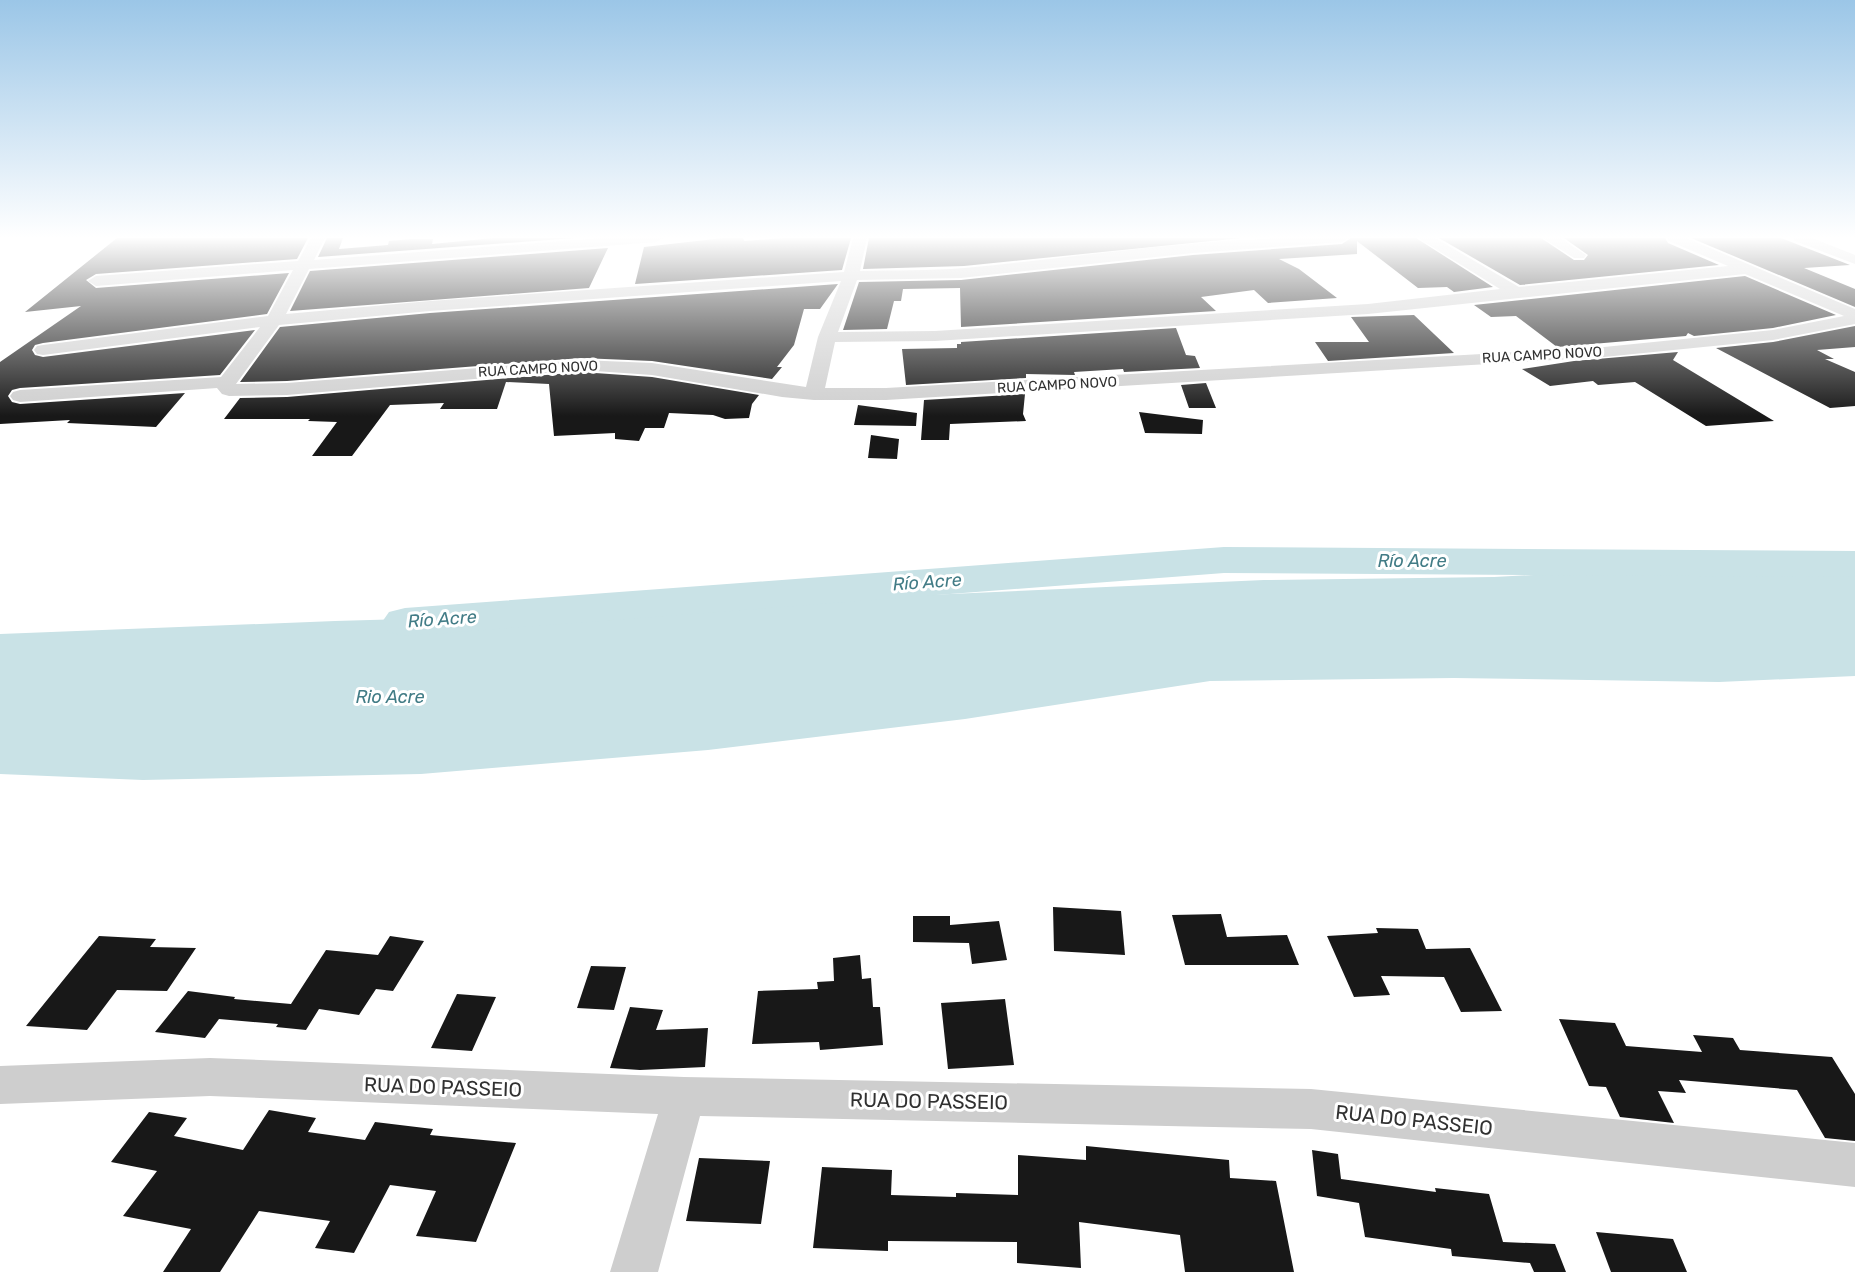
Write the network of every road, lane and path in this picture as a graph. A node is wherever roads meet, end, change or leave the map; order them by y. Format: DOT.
graph roads {
  1 [pos="287,297"];
  2 [pos="547,297"];
  3 [pos="843,297"];
  4 [pos="1469,297"];
  5 [pos="1812,297"];
  6 [pos="1855,317"];
  7 [pos="274,320"];
  8 [pos="827,337"];
  9 [pos="43,350"];
  10 [pos="227,382"];
  11 [pos="814,394"];
  12 [pos="20,396"];
  13 [pos="0,1085"];
  14 [pos="684,1096"];
  15 [pos="1855,1164"];
  16 [pos="634,1272"];
  1 -- 7 [label="street"];
  2 -- 7 [label="street"];
  3 -- 8 [label="street"];
  4 -- 8 [label="street"];
  5 -- 6 [label="street"];
  6 -- 11 [label="street, RUA CAMPO NOVO"];
  7 -- 9 [label="street"];
  7 -- 10 [label="street"];
  8 -- 11 [label="street"];
  10 -- 11 [label="street, RUA CAMPO NOVO"];
  10 -- 12 [label="street"];
  13 -- 14 [label="street, RUA DO PASSEIO"];
  14 -- 15 [label="street, RUA DO PASSEIO"];
  14 -- 16 [label="street"];
}
